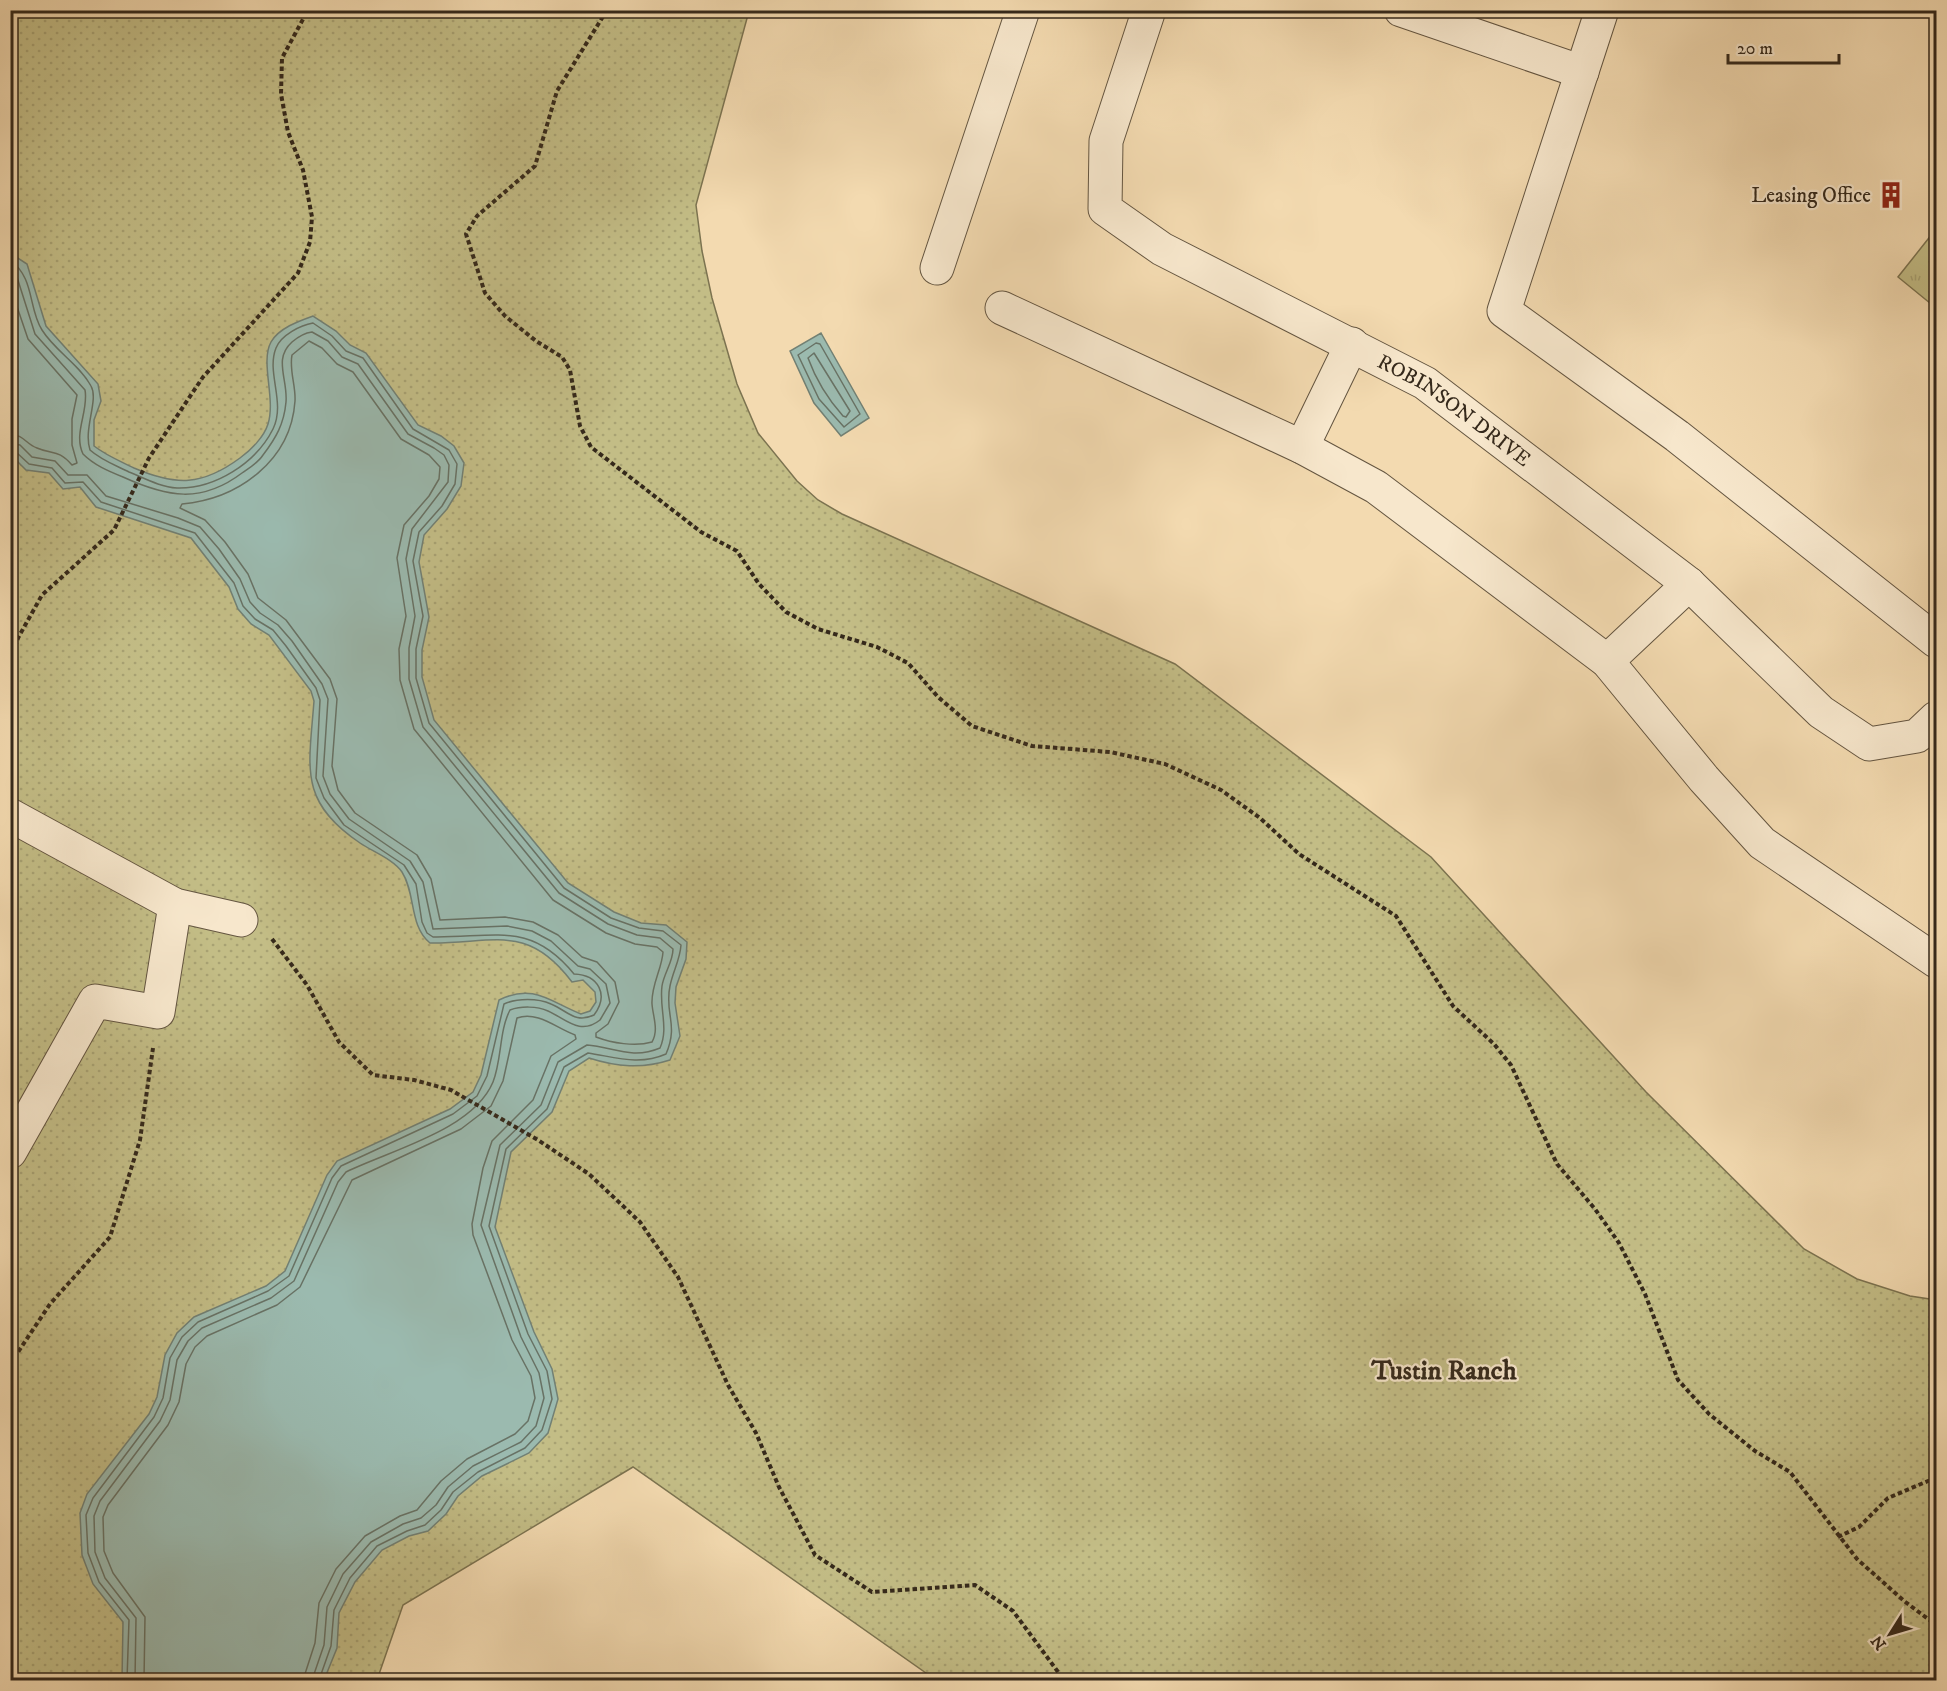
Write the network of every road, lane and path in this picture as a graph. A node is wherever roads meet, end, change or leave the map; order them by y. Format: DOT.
graph roads {
  1 [pos="309,10"];
  2 [pos="607,10"];
  3 [pos="1023,10"];
  4 [pos="1149,10"];
  5 [pos="1401,10"];
  6 [pos="1602,10"];
  7 [pos="1582,72"];
  8 [pos="937,268"];
  9 [pos="1002,308"];
  10 [pos="1352,344"];
  11 [pos="1302,447"];
  12 [pos="1689,584"];
  13 [pos="1936,642"];
  14 [pos="10,661"];
  15 [pos="1606,662"];
  16 [pos="1936,718"];
  17 [pos="10,815"];
  18 [pos="175,905"];
  19 [pos="241,920"];
  20 [pos="1936,961"];
  21 [pos="158,1012"];
  22 [pos="10,1152"];
  23 [pos="10,1364"];
  24 [pos="1936,1480"];
  25 [pos="1838,1537"];
  26 [pos="1936,1625"];
  27 [pos="1064,1680"];
  1 -- 14 [label="path"];
  2 -- 25 [label="path"];
  3 -- 8 [label="street"];
  4 -- 10 [label="street, ROBINSON DRIVE"];
  5 -- 7 [label="street"];
  6 -- 7 [label="street"];
  7 -- 13 [label="street"];
  9 -- 11 [label="street"];
  10 -- 11 [label="street"];
  10 -- 12 [label="street, ROBINSON DRIVE"];
  11 -- 15 [label="street"];
  12 -- 15 [label="street"];
  12 -- 16 [label="street, ROBINSON DRIVE"];
  15 -- 20 [label="street"];
  17 -- 18 [label="street"];
  18 -- 19 [label="street"];
  18 -- 21 [label="street"];
  19 -- 27 [label="path"];
  21 -- 22 [label="street"];
  21 -- 23 [label="path"];
  24 -- 25 [label="path"];
  25 -- 26 [label="path"];
}
